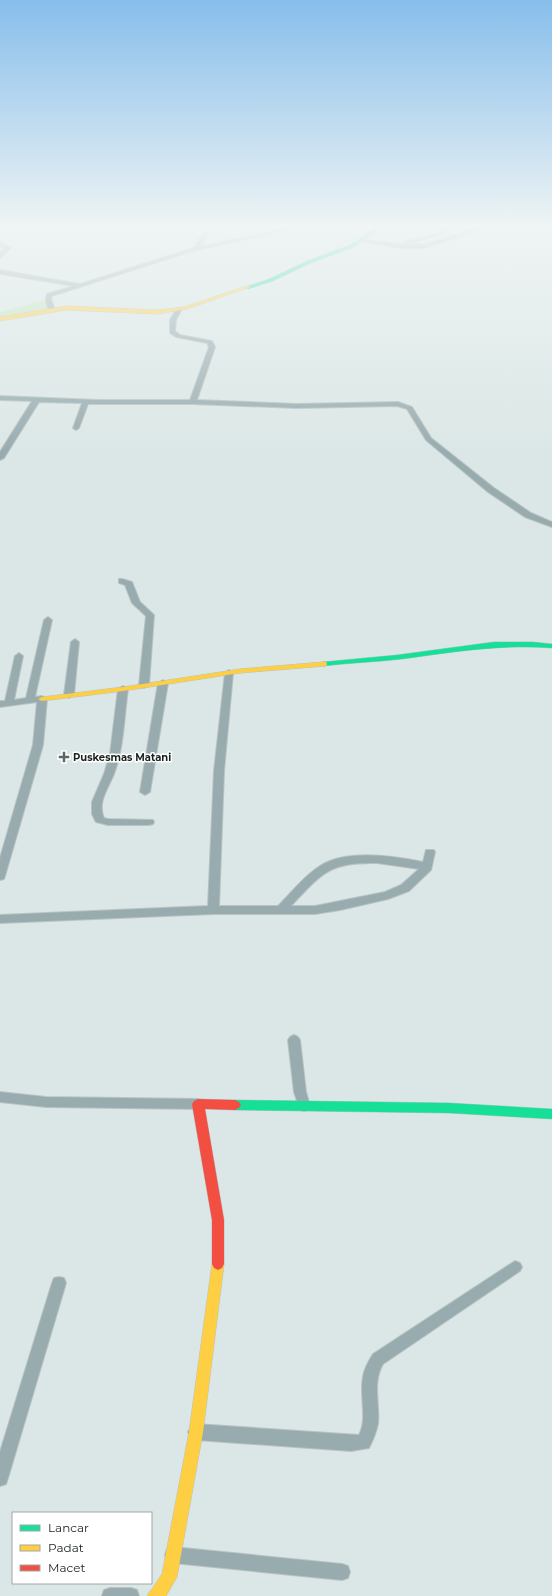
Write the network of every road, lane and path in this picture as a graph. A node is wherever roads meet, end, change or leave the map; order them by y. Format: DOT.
graph roads {
  1 [pos="50,302"];
  2 [pos="202,302"];
  3 [pos="179,309"];
  4 [pos="52,310"];
  5 [pos="0,319"];
  6 [pos="1,399"];
  7 [pos="37,399"];
  8 [pos="86,402"];
  9 [pos="193,402"];
  10 [pos="76,428"];
  11 [pos="0,458"];
  12 [pos="552,524"];
  13 [pos="122,581"];
  14 [pos="48,620"];
  15 [pos="75,642"];
  16 [pos="552,646"];
  17 [pos="19,656"];
  18 [pos="229,673"];
  19 [pos="163,682"];
  20 [pos="144,685"];
  21 [pos="123,689"];
  22 [pos="69,695"];
  23 [pos="42,699"];
  24 [pos="30,700"];
  25 [pos="4,704"];
  26 [pos="145,792"];
  27 [pos="149,822"];
  28 [pos="430,852"];
  29 [pos="427,868"];
  30 [pos="0,876"];
  31 [pos="214,910"];
  32 [pos="281,910"];
  33 [pos="0,919"];
  34 [pos="294,1040"];
  35 [pos="0,1097"];
  36 [pos="198,1104"];
  37 [pos="304,1106"];
  38 [pos="552,1114"];
  39 [pos="515,1267"];
  40 [pos="59,1283"];
  41 [pos="196,1432"];
  42 [pos="0,1478"];
  43 [pos="173,1555"];
  44 [pos="342,1572"];
  45 [pos="110,1596"];
  46 [pos="132,1596"];
  47 [pos="155,1596"];
  1 -- 4 [label="street"];
  2 -- 3 [label="main road"];
  3 -- 4 [label="main road"];
  3 -- 9 [label="street"];
  4 -- 5 [label="main road"];
  6 -- 7 [label="street"];
  7 -- 8 [label="street"];
  7 -- 11 [label="street"];
  8 -- 9 [label="street"];
  8 -- 10 [label="street"];
  9 -- 12 [label="street"];
  13 -- 20 [label="street"];
  14 -- 24 [label="street"];
  15 -- 22 [label="street"];
  16 -- 18 [label="main road"];
  17 -- 25 [label="street"];
  18 -- 19 [label="main road"];
  18 -- 31 [label="street"];
  19 -- 20 [label="main road"];
  19 -- 26 [label="street"];
  20 -- 21 [label="main road"];
  21 -- 22 [label="main road"];
  21 -- 27 [label="street"];
  22 -- 23 [label="main road"];
  23 -- 24 [label="street"];
  23 -- 30 [label="street"];
  24 -- 25 [label="street"];
  28 -- 29 [label="street"];
  29 -- 32 [label="street"];
  29 -- 32 [label="street"];
  31 -- 32 [label="street"];
  31 -- 33 [label="street"];
  34 -- 37 [label="street"];
  35 -- 36 [label="street"];
  36 -- 37 [label="main road"];
  36 -- 41 [label="main road"];
  37 -- 38 [label="main road"];
  39 -- 41 [label="street"];
  40 -- 42 [label="street"];
  41 -- 43 [label="main road"];
  43 -- 44 [label="street"];
  43 -- 47 [label="main road"];
  45 -- 46 [label="street"];
}
